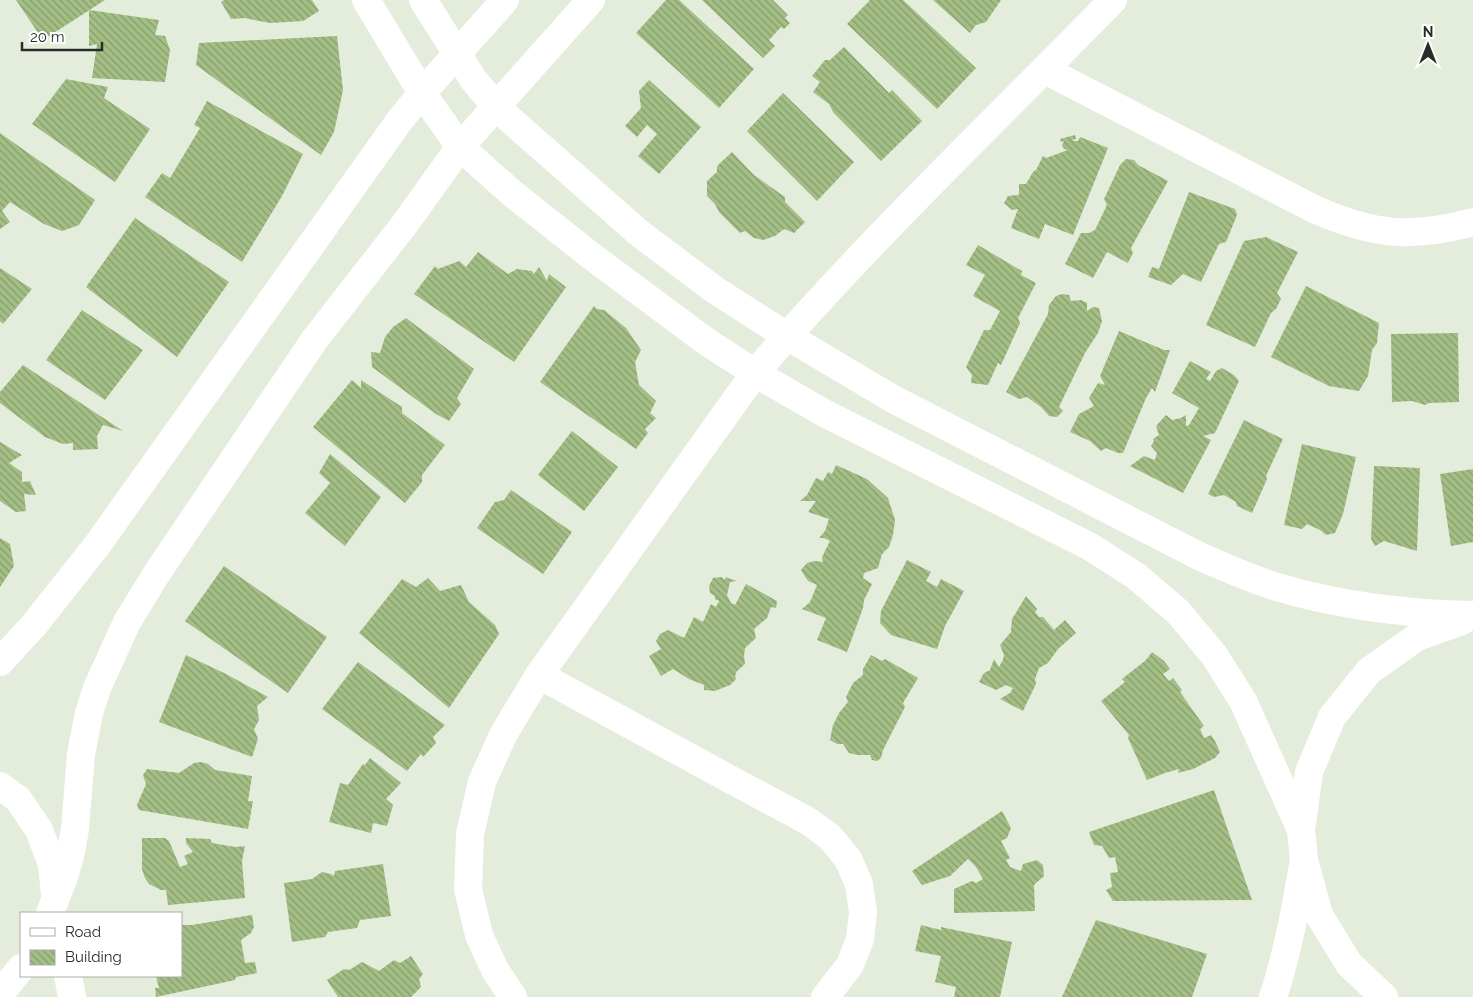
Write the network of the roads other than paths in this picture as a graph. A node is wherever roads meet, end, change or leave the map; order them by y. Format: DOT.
graph roads {
  1 [pos="366,0"];
  2 [pos="423,0"];
  3 [pos="505,0"];
  4 [pos="591,0"];
  5 [pos="1113,0"];
  6 [pos="456,54"];
  7 [pos="1045,70"];
  8 [pos="422,93"];
  9 [pos="496,107"];
  10 [pos="460,147"];
  11 [pos="1473,222"];
  12 [pos="787,336"];
  13 [pos="755,372"];
  14 [pos="1473,616"];
  15 [pos="0,662"];
  16 [pos="539,674"];
  17 [pos="0,786"];
  18 [pos="1301,830"];
  19 [pos="1304,860"];
  20 [pos="54,909"];
  21 [pos="20,969"];
  22 [pos="68,977"];
  23 [pos="0,994"];
  24 [pos="72,997"];
  25 [pos="514,997"];
  26 [pos="825,997"];
  27 [pos="1273,997"];
  28 [pos="1384,997"];
  1 -- 8 [label="street"];
  2 -- 6 [label="street"];
  3 -- 6 [label="street"];
  4 -- 9 [label="street"];
  5 -- 7 [label="street"];
  6 -- 8 [label="street"];
  6 -- 9 [label="street"];
  7 -- 11 [label="street"];
  7 -- 12 [label="street"];
  8 -- 10 [label="street"];
  8 -- 15 [label="street"];
  9 -- 10 [label="street"];
  9 -- 12 [label="street"];
  10 -- 13 [label="street"];
  10 -- 20 [label="street"];
  12 -- 13 [label="street"];
  12 -- 14 [label="street"];
  13 -- 16 [label="street"];
  13 -- 18 [label="street"];
  14 -- 18 [label="street"];
  16 -- 25 [label="street"];
  16 -- 26 [label="street"];
  17 -- 20 [label="street"];
  18 -- 19 [label="street"];
  19 -- 27 [label="street"];
  19 -- 28 [label="street"];
  21 -- 23 [label="street"];
  22 -- 24 [label="street"];
}
